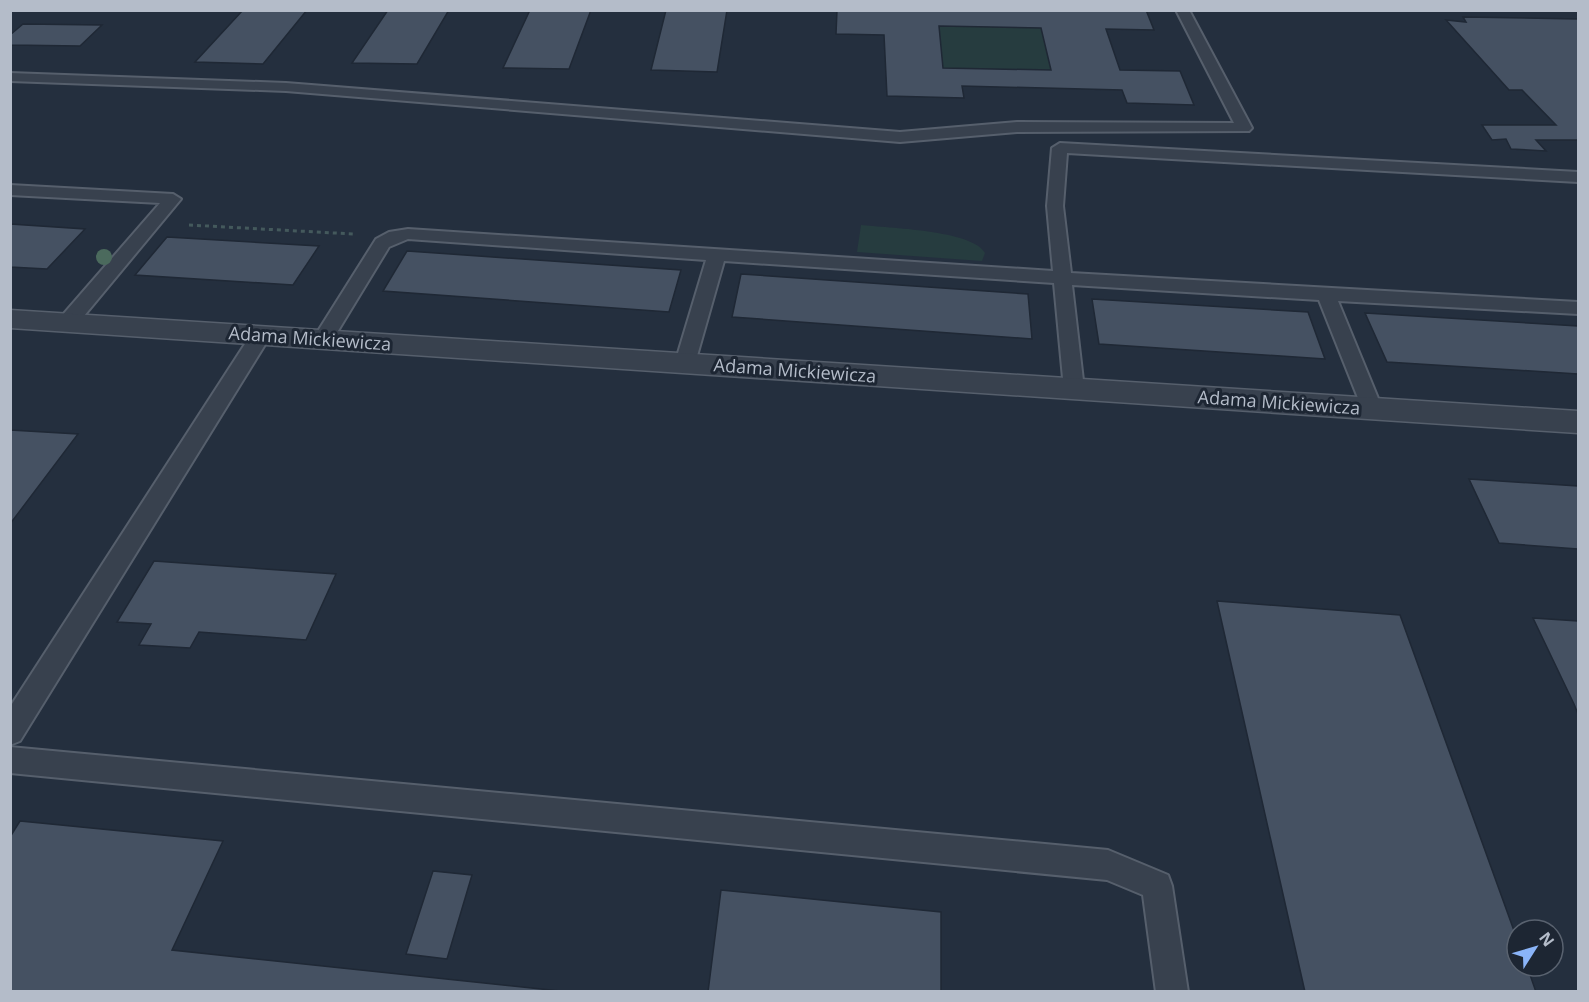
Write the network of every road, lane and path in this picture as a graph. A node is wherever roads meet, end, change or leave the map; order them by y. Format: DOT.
graph roads {
  1 [pos="1182,10"];
  2 [pos="10,77"];
  3 [pos="1578,177"];
  4 [pos="10,190"];
  5 [pos="153,223"];
  6 [pos="395,236"];
  7 [pos="717,254"];
  8 [pos="1063,278"];
  9 [pos="1326,294"];
  10 [pos="1578,308"];
  11 [pos="10,319"];
  12 [pos="67,322"];
  13 [pos="261,335"];
  14 [pos="323,339"];
  15 [pos="685,363"];
  16 [pos="1074,389"];
  17 [pos="1372,408"];
  18 [pos="1578,422"];
  19 [pos="10,732"];
  20 [pos="10,760"];
  21 [pos="1172,992"];
  1 -- 2 [label="lane"];
  3 -- 8 [label="lane"];
  4 -- 5 [label="lane"];
  5 -- 6 [label="path"];
  5 -- 12 [label="lane"];
  6 -- 7 [label="lane"];
  6 -- 14 [label="lane"];
  7 -- 8 [label="lane"];
  7 -- 15 [label="lane"];
  8 -- 9 [label="lane"];
  8 -- 16 [label="lane"];
  9 -- 10 [label="lane"];
  9 -- 17 [label="lane"];
  11 -- 12 [label="street, Adama Mickiewicza"];
  12 -- 13 [label="street, Adama Mickiewicza"];
  13 -- 14 [label="street, Adama Mickiewicza"];
  13 -- 19 [label="lane"];
  14 -- 15 [label="street, Adama Mickiewicza"];
  15 -- 16 [label="street, Adama Mickiewicza"];
  16 -- 17 [label="street, Adama Mickiewicza"];
  17 -- 18 [label="street, Adama Mickiewicza"];
  20 -- 21 [label="lane"];
}
